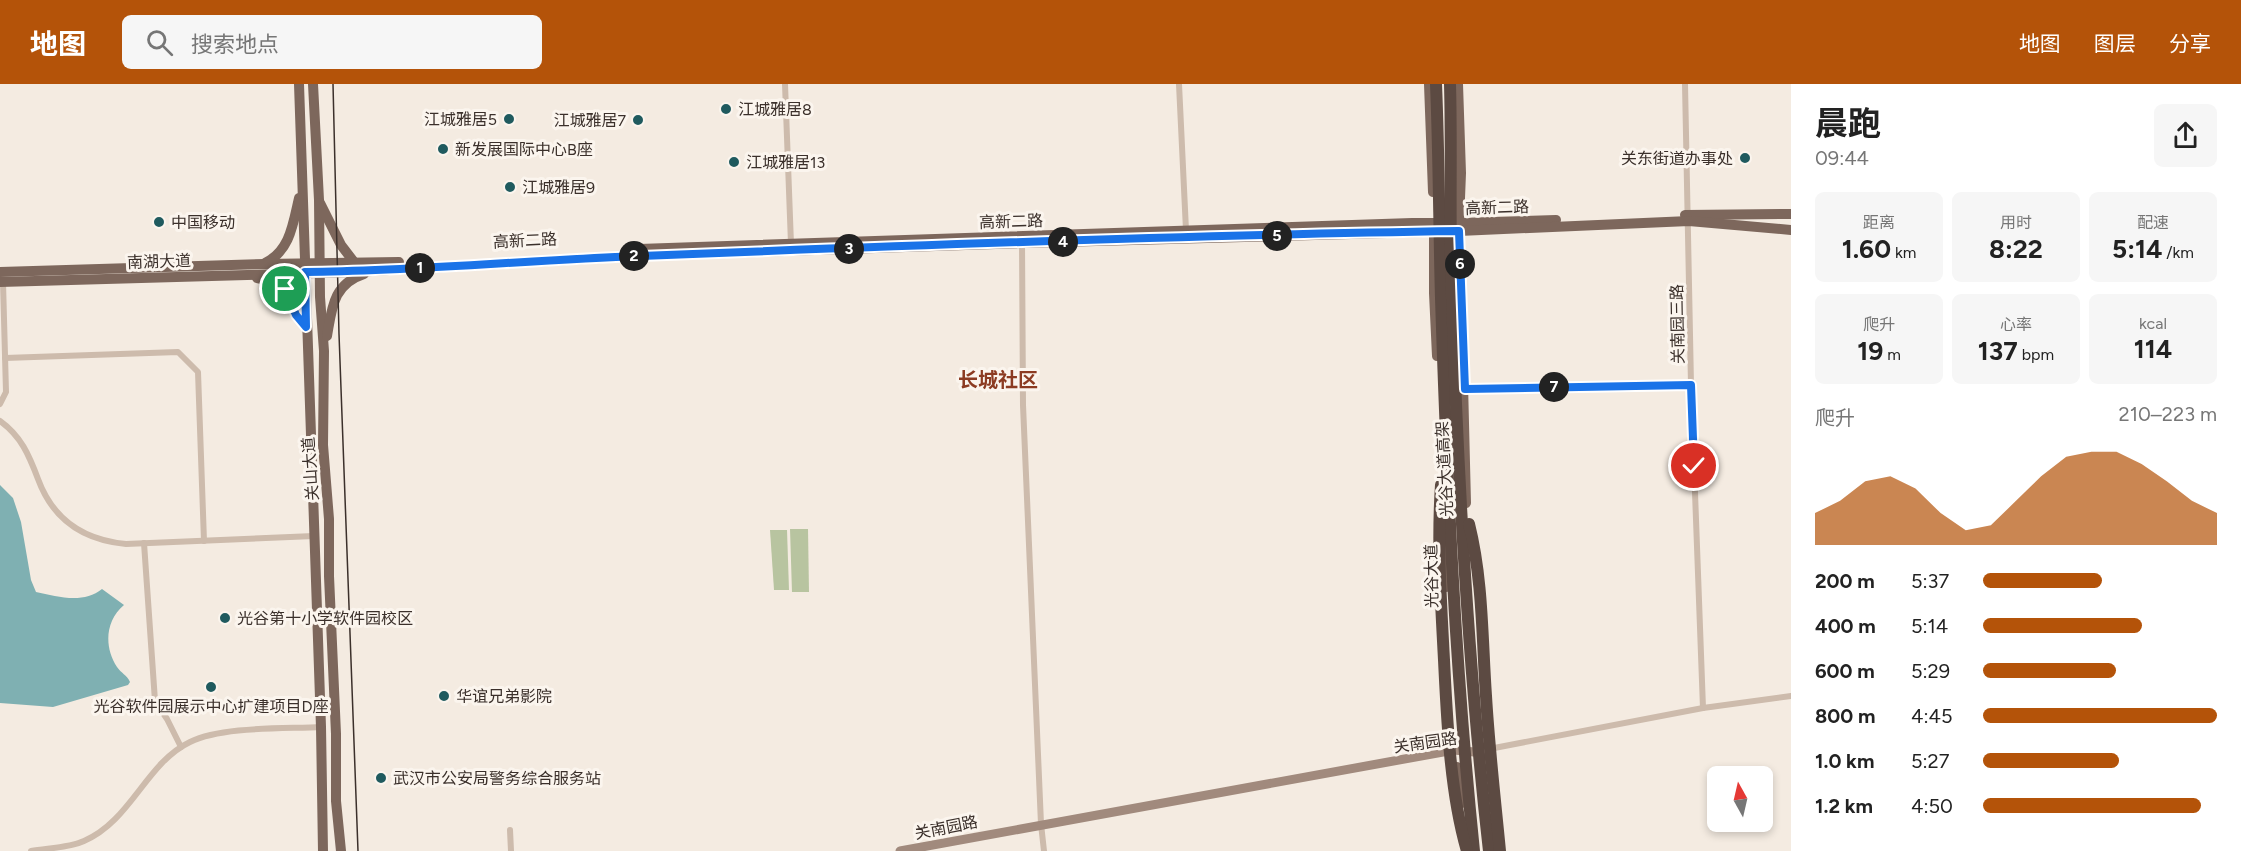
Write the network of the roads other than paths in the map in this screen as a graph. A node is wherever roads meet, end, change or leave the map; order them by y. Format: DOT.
graph roads {
  1 [pos="299,84"];
  2 [pos="313,84"];
  3 [pos="785,84"];
  4 [pos="1179,84"];
  5 [pos="1428,84"];
  6 [pos="1436,84"];
  7 [pos="1450,84"];
  8 [pos="1458,84"];
  9 [pos="1685,84"];
  10 [pos="302,186"];
  11 [pos="319,200"];
  12 [pos="1791,214"];
  13 [pos="1689,218"];
  14 [pos="1434,227"];
  15 [pos="1459,227"];
  16 [pos="1186,230"];
  17 [pos="1791,230"];
  18 [pos="1409,232"];
  19 [pos="1022,239"];
  20 [pos="791,247"];
  21 [pos="354,262"];
  22 [pos="265,264"];
  23 [pos="1433,267"];
  24 [pos="305,268"];
  25 [pos="320,268"];
  26 [pos="377,270"];
  27 [pos="208,275"];
  28 [pos="1,279"];
  29 [pos="306,327"];
  30 [pos="324,351"];
  31 [pos="5,358"];
  32 [pos="1691,385"];
  33 [pos="1465,389"];
  34 [pos="0,404"];
  35 [pos="0,421"];
  36 [pos="1443,469"];
  37 [pos="1466,515"];
  38 [pos="314,536"];
  39 [pos="204,541"];
  40 [pos="144,543"];
  41 [pos="1791,696"];
  42 [pos="1703,708"];
  43 [pos="321,727"];
  44 [pos="181,747"];
  45 [pos="1474,752"];
  46 [pos="1455,753"];
  47 [pos="1041,827"];
  48 [pos="510,830"];
  49 [pos="30,851"];
  50 [pos="324,851"];
  51 [pos="341,851"];
  52 [pos="511,851"];
  53 [pos="900,851"];
  54 [pos="923,851"];
  55 [pos="1044,851"];
  56 [pos="1467,851"];
  57 [pos="1474,851"];
  58 [pos="1488,851"];
  59 [pos="1500,851"];
  1 -- 10 [label="main road, 关山大道"];
  2 -- 11 [label="main road, 关山大道"];
  3 -- 20 [label="street"];
  4 -- 16 [label="street"];
  5 -- 14 [label="main road, 光谷大道"];
  6 -- 57 [label="highway, 光谷大道高架"];
  7 -- 58 [label="highway, 光谷大道高架"];
  8 -- 15 [label="main road"];
  9 -- 13 [label="street, 关南园三路"];
  10 -- 22 [label="main road"];
  10 -- 24 [label="main road, 关山大道"];
  11 -- 21 [label="main road"];
  11 -- 25 [label="main road, 关山大道"];
  12 -- 13 [label="main road, 高新二路"];
  13 -- 15 [label="main road, 高新二路"];
  13 -- 17 [label="main road, 高新二路"];
  13 -- 32 [label="street, 关南园三路"];
  14 -- 15 [label="main road, 高新二路"];
  14 -- 16 [label="main road, 高新二路"];
  14 -- 18 [label="main road, 高新二路"];
  14 -- 23 [label="main road, 光谷大道"];
  15 -- 33 [label="main road"];
  16 -- 19 [label="main road, 高新二路"];
  18 -- 19 [label="main road, 高新二路"];
  18 -- 23 [label="main road"];
  19 -- 20 [label="main road, 高新二路"];
  19 -- 47 [label="street"];
  20 -- 21 [label="main road, 高新二路"];
  20 -- 26 [label="main road, 高新二路"];
  21 -- 25 [label="main road, 高新二路"];
  22 -- 24 [label="main road, 南湖大道"];
  22 -- 28 [label="main road, 南湖大道"];
  23 -- 36 [label="main road, 光谷大道"];
  24 -- 25 [label="main road, 南湖大道"];
  24 -- 27 [label="main road, 南湖大道"];
  24 -- 29 [label="main road, 关山大道"];
  25 -- 26 [label="main road, 高新二路"];
  25 -- 30 [label="main road, 关山大道"];
  26 -- 30 [label="main road"];
  27 -- 28 [label="main road, 南湖大道"];
  27 -- 29 [label="main road"];
  28 -- 31 [label="street"];
  29 -- 38 [label="main road, 关山大道"];
  30 -- 51 [label="main road, 关山大道"];
  31 -- 34 [label="street"];
  31 -- 39 [label="street"];
  32 -- 33 [label="street"];
  32 -- 42 [label="street, 关南园三路"];
  33 -- 37 [label="main road"];
  35 -- 40 [label="street"];
  36 -- 46 [label="main road, 光谷大道"];
  36 -- 56 [label="highway"];
  37 -- 45 [label="main road"];
  37 -- 59 [label="highway"];
  38 -- 39 [label="street"];
  38 -- 43 [label="main road, 关山大道"];
  39 -- 40 [label="street"];
  40 -- 44 [label="street"];
  41 -- 42 [label="street"];
  42 -- 45 [label="street"];
  43 -- 44 [label="street"];
  43 -- 50 [label="main road, 关山大道"];
  44 -- 49 [label="street"];
  45 -- 46 [label="main road, 关南园路"];
  45 -- 58 [label="main road"];
  46 -- 47 [label="main road, 关南园路"];
  46 -- 56 [label="main road, 光谷大道"];
  47 -- 53 [label="main road, 关南园路"];
  47 -- 54 [label="main road, 关南园路"];
  47 -- 55 [label="street"];
  48 -- 52 [label="street"];
}
